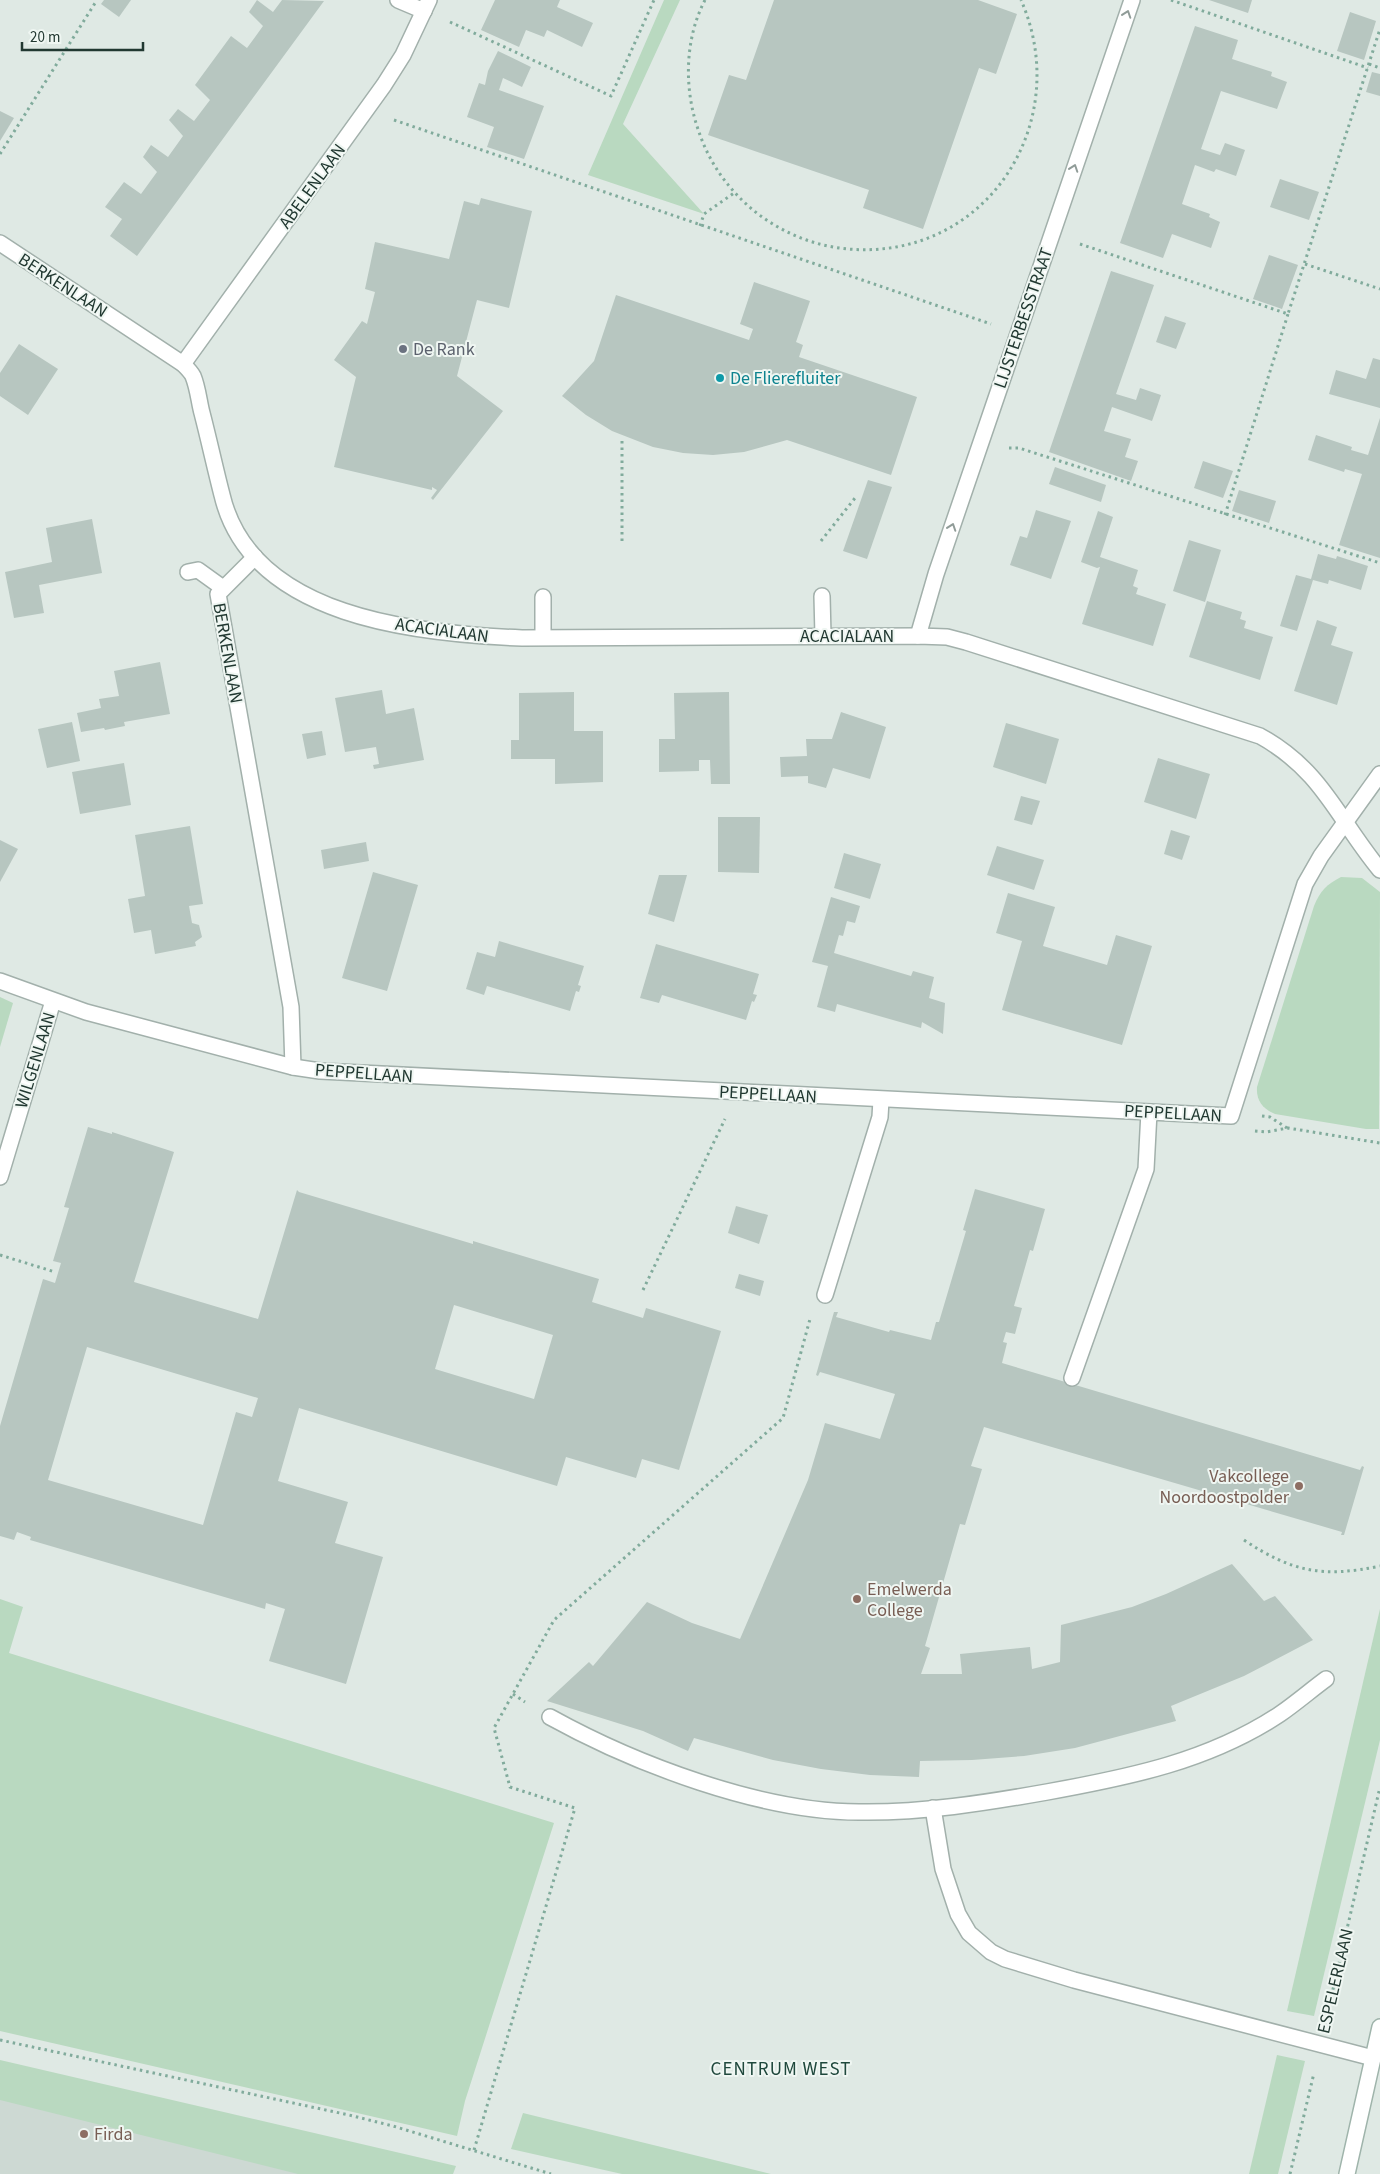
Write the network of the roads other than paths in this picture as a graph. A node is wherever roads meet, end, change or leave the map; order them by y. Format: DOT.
graph roads {
  1 [pos="398,0"];
  2 [pos="1132,0"];
  3 [pos="426,6"];
  4 [pos="0,243"];
  5 [pos="184,364"];
  6 [pos="255,557"];
  7 [pos="188,572"];
  8 [pos="223,588"];
  9 [pos="822,596"];
  10 [pos="543,597"];
  11 [pos="823,636"];
  12 [pos="918,636"];
  13 [pos="543,637"];
  14 [pos="1380,774"];
  15 [pos="1346,820"];
  16 [pos="1380,870"];
  17 [pos="0,981"];
  18 [pos="53,1001"];
  19 [pos="293,1067"];
  20 [pos="881,1100"];
  21 [pos="1149,1112"];
  22 [pos="0,1177"];
  23 [pos="825,1295"];
  24 [pos="1072,1378"];
  25 [pos="1326,1679"];
  26 [pos="550,1717"];
  27 [pos="934,1808"];
  28 [pos="1380,2027"];
  29 [pos="1373,2058"];
  30 [pos="1347,2174"];
  1 -- 3 [label="street"];
  12 -- 2 [label="street, LIJSTERBESSTRAAT, one-way"];
  3 -- 5 [label="street, ABELENLAAN"];
  4 -- 5 [label="street, BERKENLAAN"];
  5 -- 6 [label="street, BERKENLAAN"];
  6 -- 8 [label="street, BERKENLAAN"];
  6 -- 13 [label="street, ACACIALAAN"];
  7 -- 8 [label="street"];
  8 -- 19 [label="street, BERKENLAAN"];
  9 -- 11 [label="street"];
  10 -- 13 [label="street"];
  11 -- 12 [label="street, ACACIALAAN"];
  11 -- 13 [label="street, ACACIALAAN"];
  12 -- 15 [label="street, ACACIALAAN"];
  14 -- 15 [label="street"];
  15 -- 16 [label="street, ACACIALAAN"];
  15 -- 21 [label="street, PEPPELLAAN"];
  17 -- 18 [label="street, PEPPELLAAN"];
  18 -- 19 [label="street, PEPPELLAAN"];
  18 -- 22 [label="street, WILGENLAAN"];
  19 -- 20 [label="street, PEPPELLAAN"];
  20 -- 21 [label="street, PEPPELLAAN"];
  20 -- 23 [label="street"];
  21 -- 24 [label="street"];
  25 -- 27 [label="street"];
  26 -- 27 [label="street"];
  27 -- 29 [label="street"];
  28 -- 29 [label="street"];
  29 -- 30 [label="street"];
}
